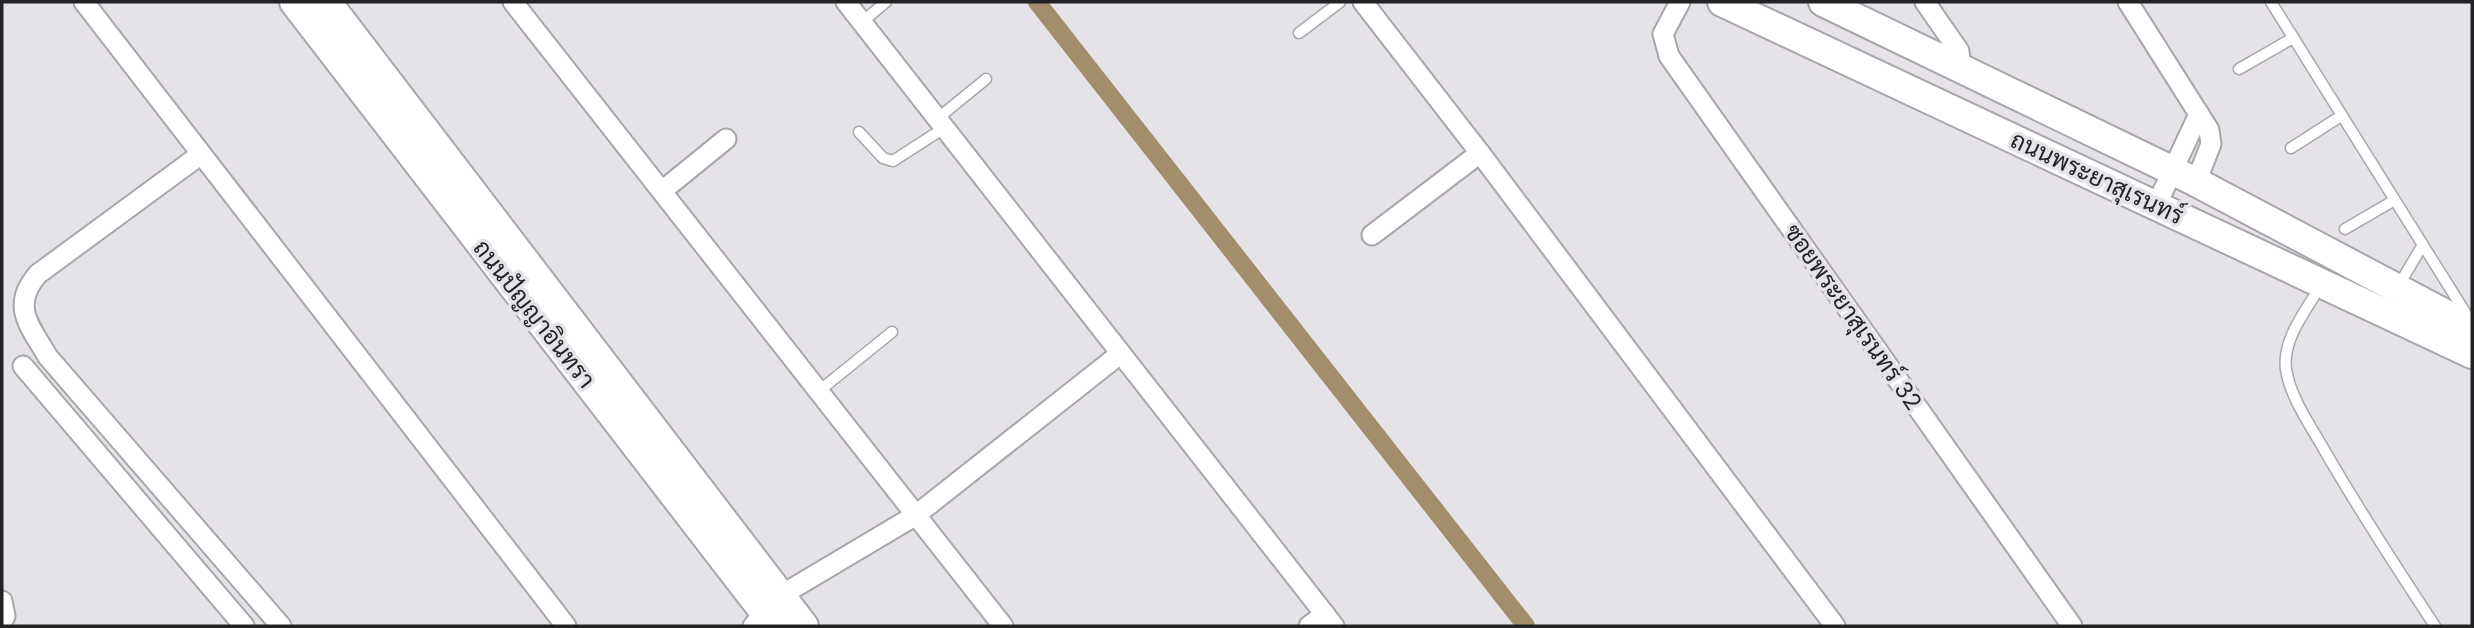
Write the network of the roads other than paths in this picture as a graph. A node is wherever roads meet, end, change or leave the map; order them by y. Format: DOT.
graph roads {
  1 [pos="85,2"];
  2 [pos="294,2"];
  3 [pos="327,2"];
  4 [pos="513,2"];
  5 [pos="846,2"];
  6 [pos="886,2"];
  7 [pos="1340,2"];
  8 [pos="1363,2"];
  9 [pos="1680,2"];
  10 [pos="1722,2"];
  11 [pos="1823,2"];
  12 [pos="1925,2"];
  13 [pos="2128,2"];
  14 [pos="2271,2"];
  15 [pos="862,22"];
  16 [pos="1299,33"];
  17 [pos="2293,38"];
  18 [pos="1961,68"];
  19 [pos="2239,69"];
  20 [pos="986,79"];
  21 [pos="2341,117"];
  22 [pos="940,123"];
  23 [pos="859,132"];
  24 [pos="726,139"];
  25 [pos="2291,148"];
  26 [pos="1480,153"];
  27 [pos="200,155"];
  28 [pos="2185,177"];
  29 [pos="662,191"];
  30 [pos="2393,201"];
  31 [pos="2156,205"];
  32 [pos="2345,229"];
  33 [pos="1372,234"];
  34 [pos="2422,246"];
  35 [pos="2322,284"];
  36 [pos="2397,288"];
  37 [pos="2472,326"];
  38 [pos="892,332"];
  39 [pos="1120,354"];
  40 [pos="2472,354"];
  41 [pos="23,366"];
  42 [pos="819,391"];
  43 [pos="916,515"];
  44 [pos="2,601"];
  45 [pos="768,616"];
  46 [pos="2,622"];
  47 [pos="1323,622"];
  48 [pos="244,626"];
  49 [pos="281,626"];
  50 [pos="566,626"];
  51 [pos="804,626"];
  52 [pos="1003,626"];
  53 [pos="1835,626"];
  54 [pos="2072,626"];
  55 [pos="2435,626"];
  1 -- 27 [label="street"];
  2 -- 45 [label="street, ถนนปัญญาอินทรา"];
  3 -- 45 [label="street, ถนนปัญญาอินทรา"];
  4 -- 29 [label="street"];
  5 -- 15 [label="street"];
  6 -- 15 [label="lane"];
  7 -- 16 [label="lane"];
  8 -- 26 [label="street"];
  9 -- 54 [label="street, ซอยพระยาสุเรนทร์ 32"];
  10 -- 31 [label="street, ถนนพระยาสุเรนทร์"];
  11 -- 18 [label="street, ถนนพระยาสุเรนทร์"];
  12 -- 18 [label="street"];
  13 -- 28 [label="street"];
  14 -- 17 [label="lane"];
  15 -- 22 [label="street"];
  17 -- 19 [label="lane"];
  17 -- 21 [label="lane"];
  18 -- 28 [label="street, ถนนพระยาสุเรนทร์"];
  20 -- 22 [label="lane"];
  21 -- 25 [label="lane"];
  21 -- 30 [label="lane"];
  22 -- 23 [label="lane"];
  22 -- 39 [label="street"];
  24 -- 29 [label="street"];
  26 -- 33 [label="street"];
  26 -- 53 [label="street"];
  27 -- 49 [label="street"];
  27 -- 50 [label="street"];
  28 -- 31 [label="street"];
  28 -- 36 [label="street, ถนนพระยาสุเรนทร์"];
  29 -- 42 [label="street"];
  30 -- 32 [label="lane"];
  30 -- 34 [label="lane"];
  31 -- 35 [label="street, ถนนพระยาสุเรนทร์"];
  34 -- 36 [label="lane"];
  34 -- 37 [label="lane"];
  35 -- 40 [label="street, ถนนพระยาสุเรนทร์"];
  35 -- 55 [label="lane"];
  36 -- 37 [label="street, ถนนพระยาสุเรนทร์"];
  38 -- 42 [label="lane"];
  39 -- 43 [label="street"];
  39 -- 47 [label="street"];
  41 -- 48 [label="street"];
  42 -- 43 [label="street"];
  43 -- 45 [label="street"];
  43 -- 52 [label="street"];
  44 -- 46 [label="street"];
  45 -- 51 [label="street, ถนนปัญญาอินทรา"];
}
